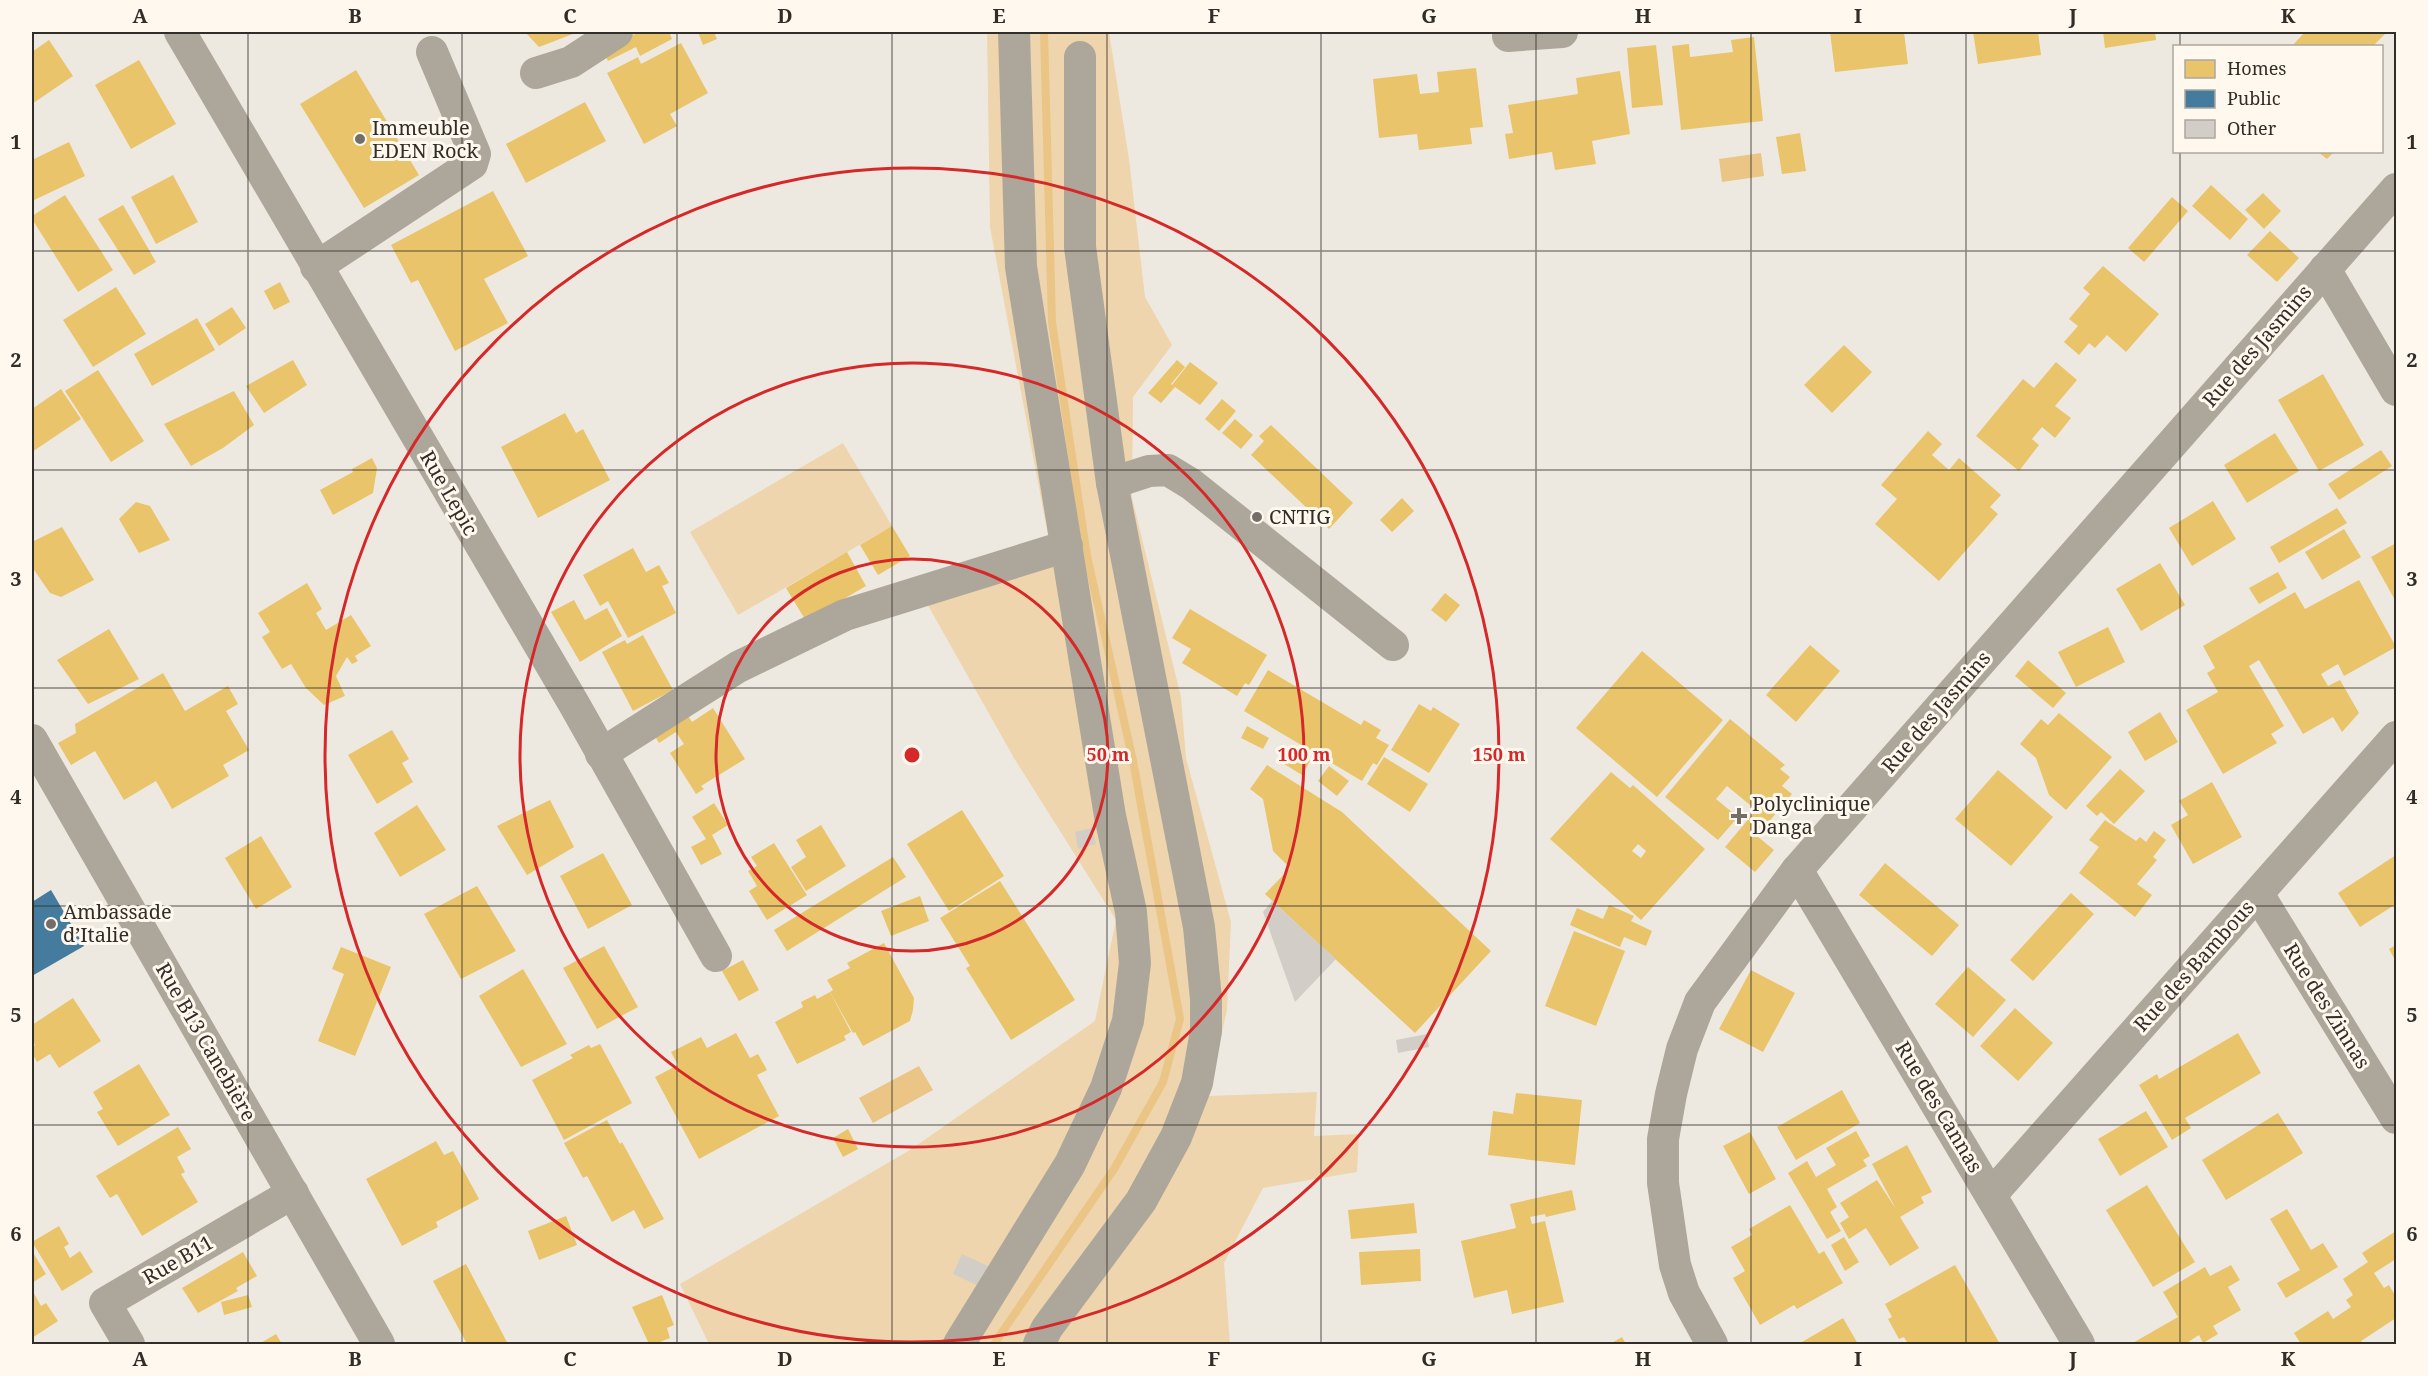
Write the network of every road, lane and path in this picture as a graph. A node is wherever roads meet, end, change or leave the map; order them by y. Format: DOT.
graph roads {
  1 [pos="180,32"];
  2 [pos="618,32"];
  3 [pos="1014,32"];
  4 [pos="1562,32"];
  5 [pos="1508,36"];
  6 [pos="432,52"];
  7 [pos="1080,57"];
  8 [pos="536,73"];
  9 [pos="2397,189"];
  10 [pos="316,267"];
  11 [pos="2325,269"];
  12 [pos="2397,390"];
  13 [pos="1112,483"];
  14 [pos="1067,546"];
  15 [pos="1393,645"];
  16 [pos="2397,737"];
  17 [pos="32,740"];
  18 [pos="601,754"];
  19 [pos="1797,870"];
  20 [pos="2258,894"];
  21 [pos="716,956"];
  22 [pos="2397,1118"];
  23 [pos="293,1193"];
  24 [pos="1992,1195"];
  25 [pos="129,1344"];
  26 [pos="379,1344"];
  27 [pos="959,1344"];
  28 [pos="1039,1344"];
  29 [pos="1712,1344"];
  30 [pos="2079,1344"];
  1 -- 10 [label="street, Rue Lepic"];
  2 -- 8 [label="street"];
  3 -- 14 [label="street"];
  4 -- 5 [label="street"];
  6 -- 10 [label="street"];
  7 -- 13 [label="street"];
  9 -- 11 [label="street, Rue des Jasmins"];
  10 -- 18 [label="street, Rue Lepic"];
  11 -- 12 [label="street"];
  11 -- 19 [label="street, Rue des Jasmins"];
  13 -- 15 [label="street"];
  13 -- 28 [label="street"];
  14 -- 18 [label="street"];
  14 -- 27 [label="street"];
  16 -- 20 [label="street, Rue des Bambous"];
  17 -- 23 [label="street, Rue B13 Canebière"];
  18 -- 21 [label="street, Rue Lepic"];
  19 -- 24 [label="street, Rue des Cannas"];
  19 -- 29 [label="street, Rue des Jasmins"];
  20 -- 22 [label="street, Rue des Zinnas"];
  20 -- 24 [label="street, Rue des Bambous"];
  23 -- 25 [label="street, Rue B11"];
  23 -- 26 [label="street, Rue B13 Canebière"];
  24 -- 30 [label="street, Rue des Cannas"];
}
